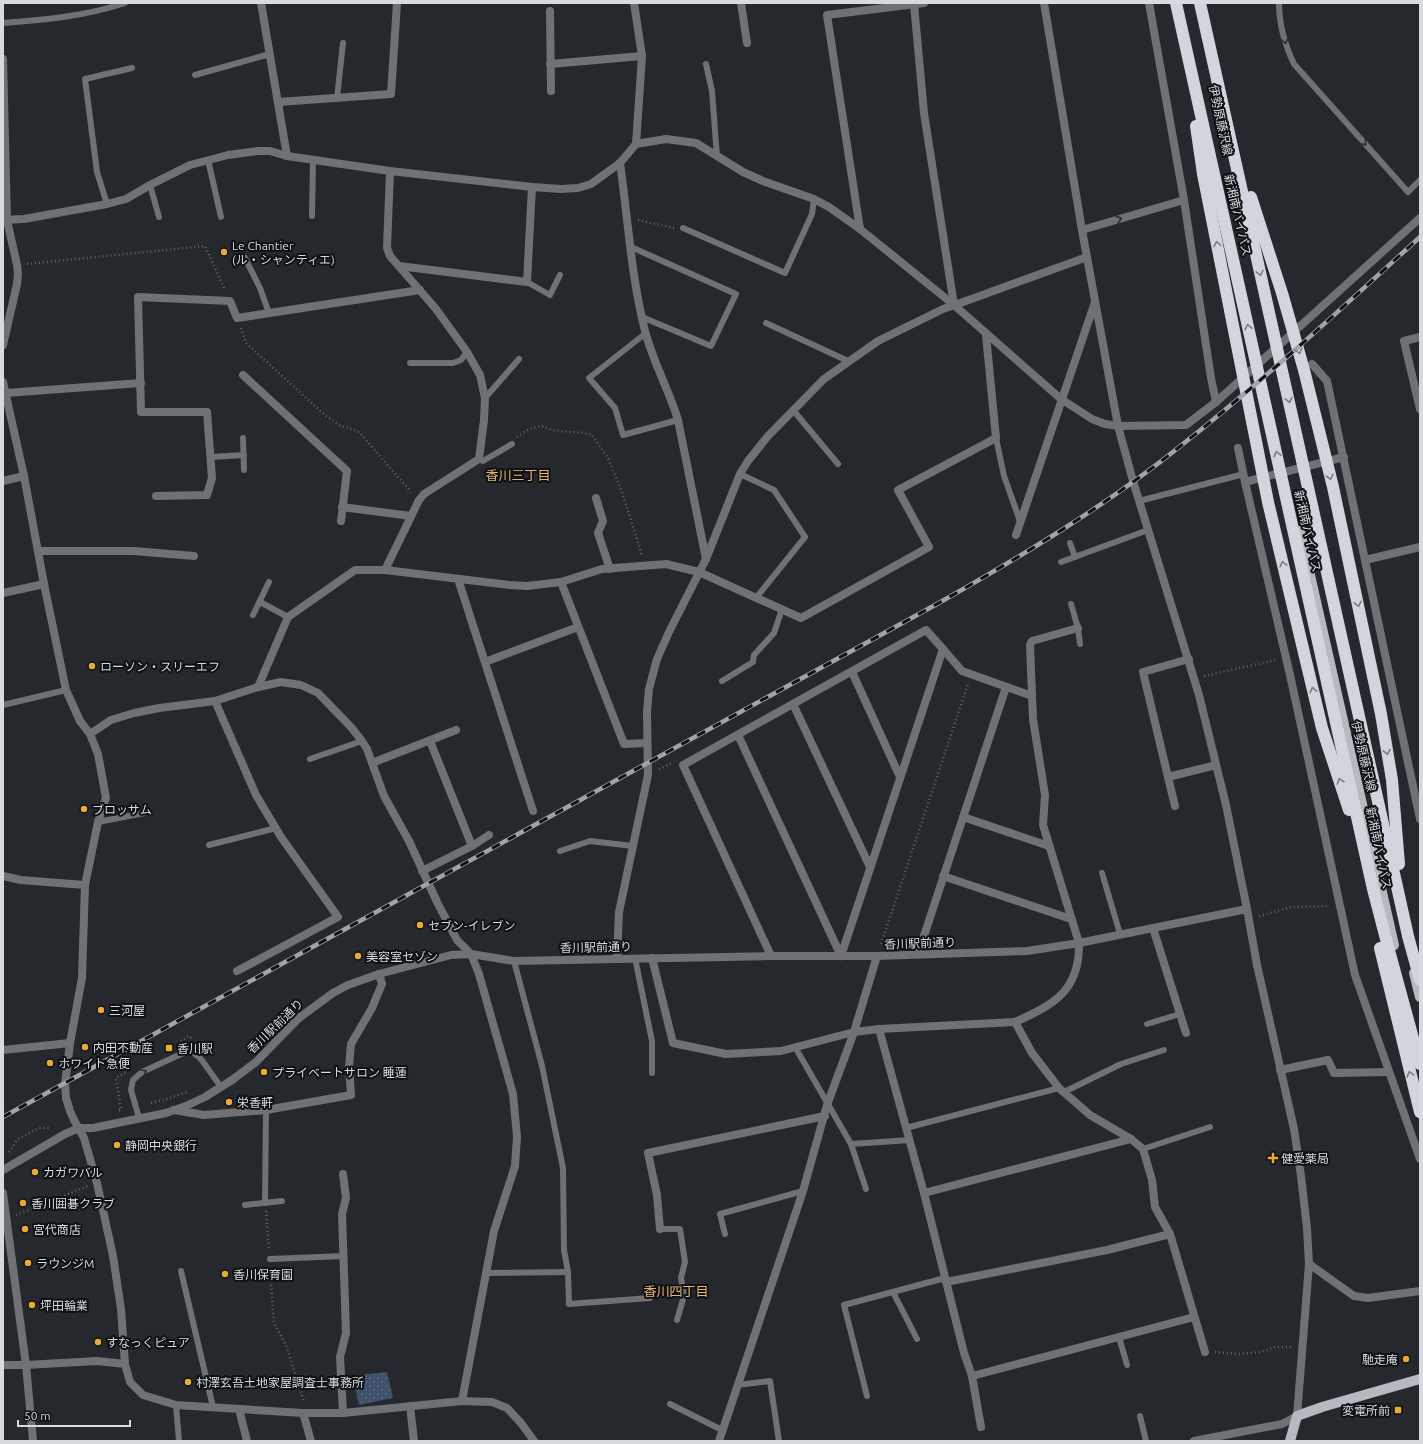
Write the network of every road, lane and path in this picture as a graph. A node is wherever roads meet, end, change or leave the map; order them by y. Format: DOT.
graph roads {
  1 [pos="125,3"];
  2 [pos="261,3"];
  3 [pos="397,3"];
  4 [pos="634,3"];
  5 [pos="741,3"];
  6 [pos="924,3"];
  7 [pos="1044,3"];
  8 [pos="1149,3"];
  9 [pos="1176,3"];
  10 [pos="1182,3"];
  11 [pos="1194,3"];
  12 [pos="1200,3"];
  13 [pos="1279,3"];
  14 [pos="914,4"];
  15 [pos="550,11"];
  16 [pos="3,23"];
  17 [pos="1184,38"];
  18 [pos="343,42"];
  19 [pos="747,43"];
  20 [pos="270,54"];
  21 [pos="642,56"];
  22 [pos="3,59"];
  23 [pos="550,64"];
  24 [pos="706,64"];
  25 [pos="132,68"];
  26 [pos="195,75"];
  27 [pos="551,91"];
  28 [pos="337,98"];
  29 [pos="278,102"];
  30 [pos="4,120"];
  31 [pos="1228,127"];
  32 [pos="636,144"];
  33 [pos="287,156"];
  34 [pos="718,157"];
  35 [pos="208,160"];
  36 [pos="314,160"];
  37 [pos="620,163"];
  38 [pos="390,171"];
  39 [pos="1420,180"];
  40 [pos="150,185"];
  41 [pos="532,188"];
  42 [pos="814,199"];
  43 [pos="1184,200"];
  44 [pos="107,204"];
  45 [pos="312,216"];
  46 [pos="159,217"];
  47 [pos="221,217"];
  48 [pos="628,218"];
  49 [pos="1420,218"];
  50 [pos="5,220"];
  51 [pos="683,228"];
  52 [pos="860,229"];
  53 [pos="1082,230"];
  54 [pos="1247,241"];
  55 [pos="1235,243"];
  56 [pos="631,247"];
  57 [pos="1087,257"];
  58 [pos="245,258"];
  59 [pos="17,265"];
  60 [pos="398,266"];
  61 [pos="560,275"];
  62 [pos="527,282"];
  63 [pos="420,290"];
  64 [pos="230,301"];
  65 [pos="1095,301"];
  66 [pos="954,306"];
  67 [pos="269,313"];
  68 [pos="642,317"];
  69 [pos="237,318"];
  70 [pos="766,323"];
  71 [pos="646,332"];
  72 [pos="986,335"];
  73 [pos="1420,337"];
  74 [pos="3,345"];
  75 [pos="467,352"];
  76 [pos="519,359"];
  77 [pos="848,361"];
  78 [pos="410,363"];
  79 [pos="1312,364"];
  80 [pos="243,375"];
  81 [pos="3,382"];
  82 [pos="141,383"];
  83 [pos="6,393"];
  84 [pos="484,398"];
  85 [pos="1062,399"];
  86 [pos="1216,402"];
  87 [pos="1420,409"];
  88 [pos="793,410"];
  89 [pos="678,420"];
  90 [pos="1118,426"];
  91 [pos="243,438"];
  92 [pos="996,438"];
  93 [pos="512,444"];
  94 [pos="1238,448"];
  95 [pos="244,455"];
  96 [pos="211,457"];
  97 [pos="1344,457"];
  98 [pos="479,459"];
  99 [pos="838,464"];
  100 [pos="244,470"];
  101 [pos="740,474"];
  102 [pos="24,476"];
  103 [pos="1244,478"];
  104 [pos="3,481"];
  105 [pos="1305,495"];
  106 [pos="156,496"];
  107 [pos="1292,497"];
  108 [pos="596,498"];
  109 [pos="419,500"];
  110 [pos="1139,501"];
  111 [pos="342,507"];
  112 [pos="411,516"];
  113 [pos="341,521"];
  114 [pos="1020,521"];
  115 [pos="1148,530"];
  116 [pos="1016,535"];
  117 [pos="1070,543"];
  118 [pos="1420,547"];
  119 [pos="38,551"];
  120 [pos="194,556"];
  121 [pos="1075,557"];
  122 [pos="706,559"];
  123 [pos="1365,560"];
  124 [pos="1061,562"];
  125 [pos="646,566"];
  126 [pos="610,569"];
  127 [pos="385,570"];
  128 [pos="699,572"];
  129 [pos="458,578"];
  130 [pos="269,582"];
  131 [pos="561,582"];
  132 [pos="44,584"];
  133 [pos="3,593"];
  134 [pos="756,598"];
  135 [pos="260,602"];
  136 [pos="1071,604"];
  137 [pos="782,609"];
  138 [pos="253,615"];
  139 [pos="288,617"];
  140 [pos="578,627"];
  141 [pos="1078,628"];
  142 [pos="1080,644"];
  143 [pos="943,649"];
  144 [pos="1286,657"];
  145 [pos="1189,659"];
  146 [pos="485,662"];
  147 [pos="852,672"];
  148 [pos="971,674"];
  149 [pos="1194,678"];
  150 [pos="722,681"];
  151 [pos="258,687"];
  152 [pos="1006,687"];
  153 [pos="66,690"];
  154 [pos="1032,696"];
  155 [pos="215,702"];
  156 [pos="793,704"];
  157 [pos="3,705"];
  158 [pos="456,730"];
  159 [pos="90,734"];
  160 [pos="738,735"];
  161 [pos="362,741"];
  162 [pos="430,741"];
  163 [pos="647,743"];
  164 [pos="310,759"];
  165 [pos="372,763"];
  166 [pos="683,765"];
  167 [pos="1216,765"];
  168 [pos="648,775"];
  169 [pos="900,777"];
  170 [pos="1168,777"];
  171 [pos="1175,806"];
  172 [pos="1356,810"];
  173 [pos="533,811"];
  174 [pos="144,813"];
  175 [pos="1420,814"];
  176 [pos="963,817"];
  177 [pos="98,822"];
  178 [pos="276,828"];
  179 [pos="489,834"];
  180 [pos="210,846"];
  181 [pos="472,846"];
  182 [pos="633,846"];
  183 [pos="1049,846"];
  184 [pos="560,851"];
  185 [pos="870,867"];
  186 [pos="422,871"];
  187 [pos="1102,873"];
  188 [pos="3,876"];
  189 [pos="943,876"];
  190 [pos="85,885"];
  191 [pos="1340,906"];
  192 [pos="1247,909"];
  193 [pos="1071,919"];
  194 [pos="1249,919"];
  195 [pos="1153,928"];
  196 [pos="1120,934"];
  197 [pos="1407,937"];
  198 [pos="1392,938"];
  199 [pos="1079,943"];
  200 [pos="471,954"];
  201 [pos="918,954"];
  202 [pos="771,956"];
  203 [pos="841,956"];
  204 [pos="877,956"];
  205 [pos="635,958"];
  206 [pos="652,958"];
  207 [pos="617,959"];
  208 [pos="514,961"];
  209 [pos="1420,967"];
  210 [pos="237,971"];
  211 [pos="379,974"];
  212 [pos="1420,980"];
  213 [pos="1420,998"];
  214 [pos="1180,1014"];
  215 [pos="1015,1022"];
  216 [pos="1147,1024"];
  217 [pos="879,1029"];
  218 [pos="854,1032"];
  219 [pos="1186,1033"];
  220 [pos="195,1042"];
  221 [pos="70,1043"];
  222 [pos="1420,1043"];
  223 [pos="176,1044"];
  224 [pos="795,1047"];
  225 [pos="3,1050"];
  226 [pos="1164,1050"];
  227 [pos="1420,1064"];
  228 [pos="129,1070"];
  229 [pos="1280,1070"];
  230 [pos="1388,1072"];
  231 [pos="652,1073"];
  232 [pos="221,1087"];
  233 [pos="1061,1090"];
  234 [pos="189,1091"];
  235 [pos="145,1104"];
  236 [pos="827,1105"];
  237 [pos="174,1110"];
  238 [pos="266,1110"];
  239 [pos="115,1111"];
  240 [pos="1420,1112"];
  241 [pos="825,1116"];
  242 [pos="139,1118"];
  243 [pos="57,1126"];
  244 [pos="1210,1127"];
  245 [pos="79,1128"];
  246 [pos="906,1128"];
  247 [pos="1131,1139"];
  248 [pos="910,1140"];
  249 [pos="851,1144"];
  250 [pos="1143,1149"];
  251 [pos="8,1154"];
  252 [pos="1420,1159"];
  253 [pos="3,1170"];
  254 [pos="343,1174"];
  255 [pos="98,1183"];
  256 [pos="866,1189"];
  257 [pos="803,1191"];
  258 [pos="3,1193"];
  259 [pos="924,1193"];
  260 [pos="282,1201"];
  261 [pos="265,1203"];
  262 [pos="245,1205"];
  263 [pos="6,1220"];
  264 [pos="660,1229"];
  265 [pos="725,1234"];
  266 [pos="1170,1234"];
  267 [pos="344,1256"];
  268 [pos="270,1259"];
  269 [pos="1309,1264"];
  270 [pos="181,1271"];
  271 [pos="568,1272"];
  272 [pos="485,1273"];
  273 [pos="946,1280"];
  274 [pos="1420,1291"];
  275 [pos="893,1292"];
  276 [pos="650,1298"];
  277 [pos="1194,1317"];
  278 [pos="677,1320"];
  279 [pos="1119,1336"];
  280 [pos="917,1339"];
  281 [pos="1302,1347"];
  282 [pos="1205,1352"];
  283 [pos="125,1364"];
  284 [pos="3,1365"];
  285 [pos="26,1365"];
  286 [pos="1127,1365"];
  287 [pos="972,1376"];
  288 [pos="1420,1379"];
  289 [pos="738,1385"];
  290 [pos="867,1396"];
  291 [pos="462,1401"];
  292 [pos="670,1404"];
  293 [pos="176,1405"];
  294 [pos="410,1406"];
  295 [pos="214,1407"];
  296 [pos="239,1409"];
  297 [pos="306,1413"];
  298 [pos="343,1413"];
  299 [pos="1140,1416"];
  300 [pos="1297,1416"];
  301 [pos="981,1427"];
  302 [pos="722,1430"];
  303 [pos="33,1441"];
  304 [pos="178,1441"];
  305 [pos="247,1441"];
  306 [pos="312,1441"];
  307 [pos="414,1441"];
  308 [pos="534,1441"];
  309 [pos="719,1441"];
  310 [pos="780,1441"];
  311 [pos="1146,1441"];
  312 [pos="1194,1441"];
  313 [pos="1290,1441"];
  1 -- 16 [label="lane"];
  2 -- 20 [label="street"];
  3 -- 28 [label="street"];
  4 -- 21 [label="street"];
  5 -- 19 [label="street"];
  6 -- 14 [label="street"];
  7 -- 53 [label="street"];
  8 -- 43 [label="street"];
  9 -- 17 [label="highway, 新湘南バイパス"];
  10 -- 55 [label="main road, 伊勢原藤沢線"];
  11 -- 54 [label="main road, 伊勢原藤沢線"];
  12 -- 31 [label="highway, 新湘南バイパス"];
  13 -- 39 [label="lane, one-way"];
  14 -- 52 [label="street"];
  14 -- 66 [label="street"];
  15 -- 23 [label="street"];
  172 -- 17 [label="highway, 新湘南バイパス, one-way"];
  198 -- 17 [label="highway, one-way"];
  18 -- 28 [label="lane"];
  20 -- 26 [label="lane"];
  20 -- 29 [label="street"];
  21 -- 23 [label="street"];
  21 -- 32 [label="street"];
  22 -- 30 [label="street"];
  23 -- 27 [label="street"];
  24 -- 34 [label="lane"];
  25 -- 44 [label="lane"];
  28 -- 29 [label="street"];
  29 -- 33 [label="street"];
  30 -- 50 [label="street"];
  31 -- 197 [label="highway, 新湘南バイパス, one-way"];
  31 -- 197 [label="highway, one-way"];
  32 -- 34 [label="street"];
  32 -- 37 [label="street"];
  33 -- 35 [label="street"];
  33 -- 36 [label="street"];
  34 -- 42 [label="street"];
  35 -- 40 [label="street"];
  35 -- 47 [label="lane"];
  36 -- 38 [label="street"];
  36 -- 45 [label="lane"];
  37 -- 41 [label="street"];
  37 -- 48 [label="street"];
  38 -- 41 [label="street"];
  38 -- 60 [label="street"];
  40 -- 44 [label="street"];
  40 -- 46 [label="lane"];
  41 -- 62 [label="street"];
  42 -- 51 [label="lane"];
  42 -- 52 [label="street"];
  53 -- 43 [label="street, one-way"];
  43 -- 86 [label="street"];
  44 -- 50 [label="street"];
  48 -- 51 [label="path"];
  48 -- 56 [label="street"];
  49 -- 86 [label="street"];
  50 -- 59 [label="street"];
  52 -- 66 [label="street"];
  53 -- 57 [label="street"];
  56 -- 68 [label="street"];
  56 -- 68 [label="lane"];
  57 -- 65 [label="street"];
  57 -- 66 [label="street"];
  58 -- 67 [label="lane"];
  59 -- 64 [label="path"];
  59 -- 74 [label="street"];
  60 -- 62 [label="street"];
  60 -- 63 [label="street"];
  61 -- 62 [label="lane"];
  63 -- 67 [label="street"];
  63 -- 75 [label="street"];
  64 -- 69 [label="street"];
  64 -- 82 [label="street"];
  65 -- 85 [label="street"];
  65 -- 90 [label="street"];
  66 -- 72 [label="street"];
  66 -- 77 [label="street"];
  67 -- 69 [label="street"];
  68 -- 71 [label="street"];
  69 -- 109 [label="path"];
  70 -- 77 [label="lane"];
  71 -- 89 [label="street"];
  71 -- 89 [label="lane"];
  72 -- 85 [label="street"];
  72 -- 92 [label="street"];
  73 -- 87 [label="street"];
  75 -- 78 [label="lane"];
  75 -- 84 [label="street"];
  76 -- 84 [label="lane"];
  77 -- 88 [label="street"];
  79 -- 97 [label="street"];
  80 -- 111 [label="street"];
  81 -- 83 [label="street"];
  82 -- 83 [label="street"];
  82 -- 96 [label="street"];
  83 -- 102 [label="street"];
  84 -- 98 [label="street"];
  85 -- 90 [label="street"];
  85 -- 114 [label="street"];
  86 -- 90 [label="street"];
  88 -- 99 [label="lane"];
  88 -- 101 [label="street"];
  89 -- 122 [label="street"];
  90 -- 110 [label="street"];
  91 -- 95 [label="lane"];
  92 -- 114 [label="lane"];
  92 -- 137 [label="street"];
  93 -- 98 [label="lane"];
  93 -- 125 [label="path"];
  94 -- 103 [label="street"];
  95 -- 96 [label="lane"];
  95 -- 100 [label="lane"];
  96 -- 106 [label="street"];
  97 -- 103 [label="street"];
  97 -- 123 [label="street"];
  98 -- 109 [label="street"];
  101 -- 122 [label="street"];
  101 -- 134 [label="lane"];
  102 -- 104 [label="street"];
  102 -- 119 [label="street"];
  103 -- 110 [label="lane"];
  103 -- 144 [label="street"];
  105 -- 197 [label="main road, 伊勢原藤沢線"];
  107 -- 198 [label="main road, 伊勢原藤沢線"];
  108 -- 126 [label="street"];
  109 -- 112 [label="street"];
  110 -- 115 [label="street"];
  111 -- 112 [label="street"];
  111 -- 113 [label="street"];
  112 -- 127 [label="street"];
  114 -- 116 [label="street"];
  115 -- 121 [label="lane"];
  115 -- 145 [label="street"];
  117 -- 121 [label="lane"];
  118 -- 123 [label="street"];
  119 -- 120 [label="street"];
  119 -- 132 [label="street"];
  121 -- 124 [label="lane"];
  122 -- 128 [label="street"];
  123 -- 175 [label="street"];
  125 -- 126 [label="street"];
  125 -- 128 [label="street"];
  126 -- 131 [label="street"];
  127 -- 129 [label="street"];
  127 -- 139 [label="street"];
  128 -- 134 [label="street"];
  128 -- 163 [label="street"];
  129 -- 131 [label="street"];
  129 -- 146 [label="street"];
  130 -- 135 [label="lane"];
  131 -- 140 [label="street"];
  132 -- 133 [label="street"];
  132 -- 153 [label="street"];
  134 -- 137 [label="street"];
  135 -- 138 [label="lane"];
  135 -- 139 [label="lane"];
  136 -- 141 [label="lane"];
  137 -- 150 [label="lane"];
  139 -- 151 [label="street"];
  140 -- 146 [label="street"];
  140 -- 163 [label="street"];
  141 -- 142 [label="lane"];
  141 -- 154 [label="street"];
  143 -- 147 [label="street"];
  143 -- 148 [label="street"];
  143 -- 169 [label="street"];
  144 -- 149 [label="path"];
  144 -- 191 [label="street"];
  145 -- 149 [label="street"];
  145 -- 170 [label="street"];
  146 -- 173 [label="street"];
  147 -- 156 [label="street"];
  147 -- 169 [label="street"];
  148 -- 152 [label="street"];
  148 -- 204 [label="path"];
  149 -- 167 [label="street"];
  151 -- 155 [label="street"];
  151 -- 161 [label="street"];
  152 -- 154 [label="street"];
  152 -- 176 [label="street"];
  153 -- 157 [label="lane"];
  153 -- 159 [label="street"];
  154 -- 183 [label="street"];
  155 -- 159 [label="street"];
  155 -- 178 [label="street"];
  156 -- 160 [label="street"];
  156 -- 185 [label="street"];
  158 -- 162 [label="street"];
  159 -- 177 [label="street"];
  160 -- 166 [label="street"];
  160 -- 203 [label="street"];
  161 -- 164 [label="lane"];
  161 -- 165 [label="street"];
  162 -- 165 [label="street"];
  162 -- 181 [label="street"];
  163 -- 168 [label="street"];
  165 -- 186 [label="street"];
  166 -- 168 [label="path"];
  166 -- 202 [label="street"];
  167 -- 170 [label="street"];
  167 -- 192 [label="street"];
  168 -- 182 [label="street"];
  169 -- 185 [label="street"];
  170 -- 171 [label="street"];
  172 -- 227 [label="highway, 新湘南バイパス"];
  240 -- 172 [label="highway, one-way"];
  174 -- 177 [label="lane"];
  176 -- 183 [label="street"];
  176 -- 189 [label="street"];
  177 -- 190 [label="street"];
  178 -- 180 [label="lane"];
  178 -- 210 [label="street"];
  179 -- 181 [label="street"];
  181 -- 186 [label="street"];
  182 -- 184 [label="lane"];
  182 -- 207 [label="street"];
  183 -- 193 [label="street"];
  185 -- 203 [label="street"];
  186 -- 200 [label="street"];
  187 -- 196 [label="lane"];
  188 -- 190 [label="street"];
  189 -- 193 [label="street"];
  189 -- 201 [label="street"];
  190 -- 221 [label="street"];
  191 -- 194 [label="path"];
  191 -- 230 [label="street"];
  192 -- 194 [label="street"];
  192 -- 195 [label="street, 香川駅前通り"];
  193 -- 199 [label="street"];
  194 -- 229 [label="street"];
  195 -- 196 [label="street, 香川駅前通り"];
  195 -- 214 [label="street"];
  196 -- 199 [label="street, 香川駅前通り"];
  197 -- 209 [label="highway"];
  197 -- 212 [label="highway, 新湘南バイパス"];
  197 -- 213 [label="main road, 伊勢原藤沢線"];
  198 -- 222 [label="main road, 伊勢原藤沢線"];
  199 -- 201 [label="street, 香川駅前通り"];
  199 -- 215 [label="street"];
  200 -- 208 [label="street, 香川駅前通り"];
  200 -- 211 [label="street, 香川駅前通り"];
  200 -- 272 [label="street"];
  201 -- 204 [label="street, 香川駅前通り"];
  202 -- 203 [label="street, 香川駅前通り"];
  202 -- 206 [label="street, 香川駅前通り"];
  203 -- 204 [label="street, 香川駅前通り"];
  204 -- 218 [label="street"];
  205 -- 206 [label="street, 香川駅前通り"];
  205 -- 207 [label="street, 香川駅前通り"];
  205 -- 231 [label="lane"];
  206 -- 224 [label="street"];
  207 -- 208 [label="street, 香川駅前通り"];
  208 -- 271 [label="lane"];
  211 -- 232 [label="street, 香川駅前通り"];
  211 -- 238 [label="street"];
  214 -- 216 [label="lane"];
  214 -- 219 [label="street"];
  215 -- 217 [label="street"];
  215 -- 233 [label="street"];
  217 -- 218 [label="street"];
  217 -- 246 [label="street"];
  218 -- 224 [label="street"];
  218 -- 236 [label="street"];
  220 -- 223 [label="path"];
  221 -- 225 [label="street"];
  221 -- 245 [label="street"];
  224 -- 236 [label="lane"];
  226 -- 233 [label="lane"];
  228 -- 239 [label="path"];
  229 -- 230 [label="street"];
  229 -- 269 [label="street"];
  230 -- 252 [label="street"];
  232 -- 237 [label="street, 香川駅前通り"];
  242 -- 232 [label="lane, one-way"];
  233 -- 246 [label="lane"];
  233 -- 247 [label="street"];
  234 -- 235 [label="path"];
  236 -- 241 [label="street"];
  236 -- 249 [label="lane"];
  237 -- 238 [label="street"];
  237 -- 242 [label="street, 香川駅前通り"];
  238 -- 261 [label="lane"];
  241 -- 257 [label="street"];
  241 -- 264 [label="street"];
  242 -- 245 [label="street, 香川駅前通り"];
  243 -- 251 [label="path"];
  244 -- 250 [label="lane"];
  245 -- 253 [label="street, 香川駅前通り"];
  245 -- 255 [label="street"];
  246 -- 248 [label="street"];
  247 -- 250 [label="street"];
  247 -- 259 [label="street"];
  248 -- 249 [label="lane"];
  248 -- 259 [label="street"];
  249 -- 256 [label="lane"];
  250 -- 266 [label="street"];
  254 -- 267 [label="street"];
  255 -- 263 [label="path"];
  255 -- 283 [label="street"];
  257 -- 265 [label="lane"];
  257 -- 289 [label="street"];
  258 -- 263 [label="street"];
  259 -- 273 [label="street"];
  260 -- 261 [label="lane"];
  261 -- 262 [label="lane"];
  261 -- 268 [label="path"];
  263 -- 285 [label="street"];
  264 -- 278 [label="lane"];
  266 -- 273 [label="street"];
  266 -- 277 [label="street"];
  267 -- 268 [label="lane"];
  267 -- 298 [label="street"];
  268 -- 297 [label="path"];
  269 -- 274 [label="street"];
  269 -- 281 [label="street"];
  270 -- 295 [label="lane"];
  271 -- 272 [label="lane"];
  271 -- 276 [label="lane"];
  272 -- 291 [label="street"];
  273 -- 275 [label="lane"];
  273 -- 287 [label="street"];
  275 -- 280 [label="lane"];
  275 -- 290 [label="lane"];
  277 -- 279 [label="street"];
  277 -- 282 [label="street"];
  279 -- 286 [label="lane"];
  279 -- 287 [label="street"];
  281 -- 282 [label="path"];
  281 -- 300 [label="street"];
  283 -- 285 [label="street"];
  283 -- 293 [label="street"];
  284 -- 285 [label="street"];
  285 -- 303 [label="street"];
  287 -- 301 [label="street"];
  288 -- 300 [label="main road"];
  289 -- 302 [label="street"];
  289 -- 310 [label="lane"];
  291 -- 294 [label="street"];
  291 -- 308 [label="street"];
  292 -- 302 [label="lane"];
  293 -- 295 [label="street"];
  293 -- 304 [label="lane"];
  294 -- 298 [label="street"];
  294 -- 307 [label="street"];
  295 -- 296 [label="street"];
  296 -- 297 [label="street"];
  296 -- 305 [label="street"];
  297 -- 298 [label="street"];
  297 -- 306 [label="street"];
  299 -- 311 [label="lane"];
  300 -- 312 [label="street"];
  300 -- 313 [label="main road"];
  302 -- 309 [label="street"];
}
